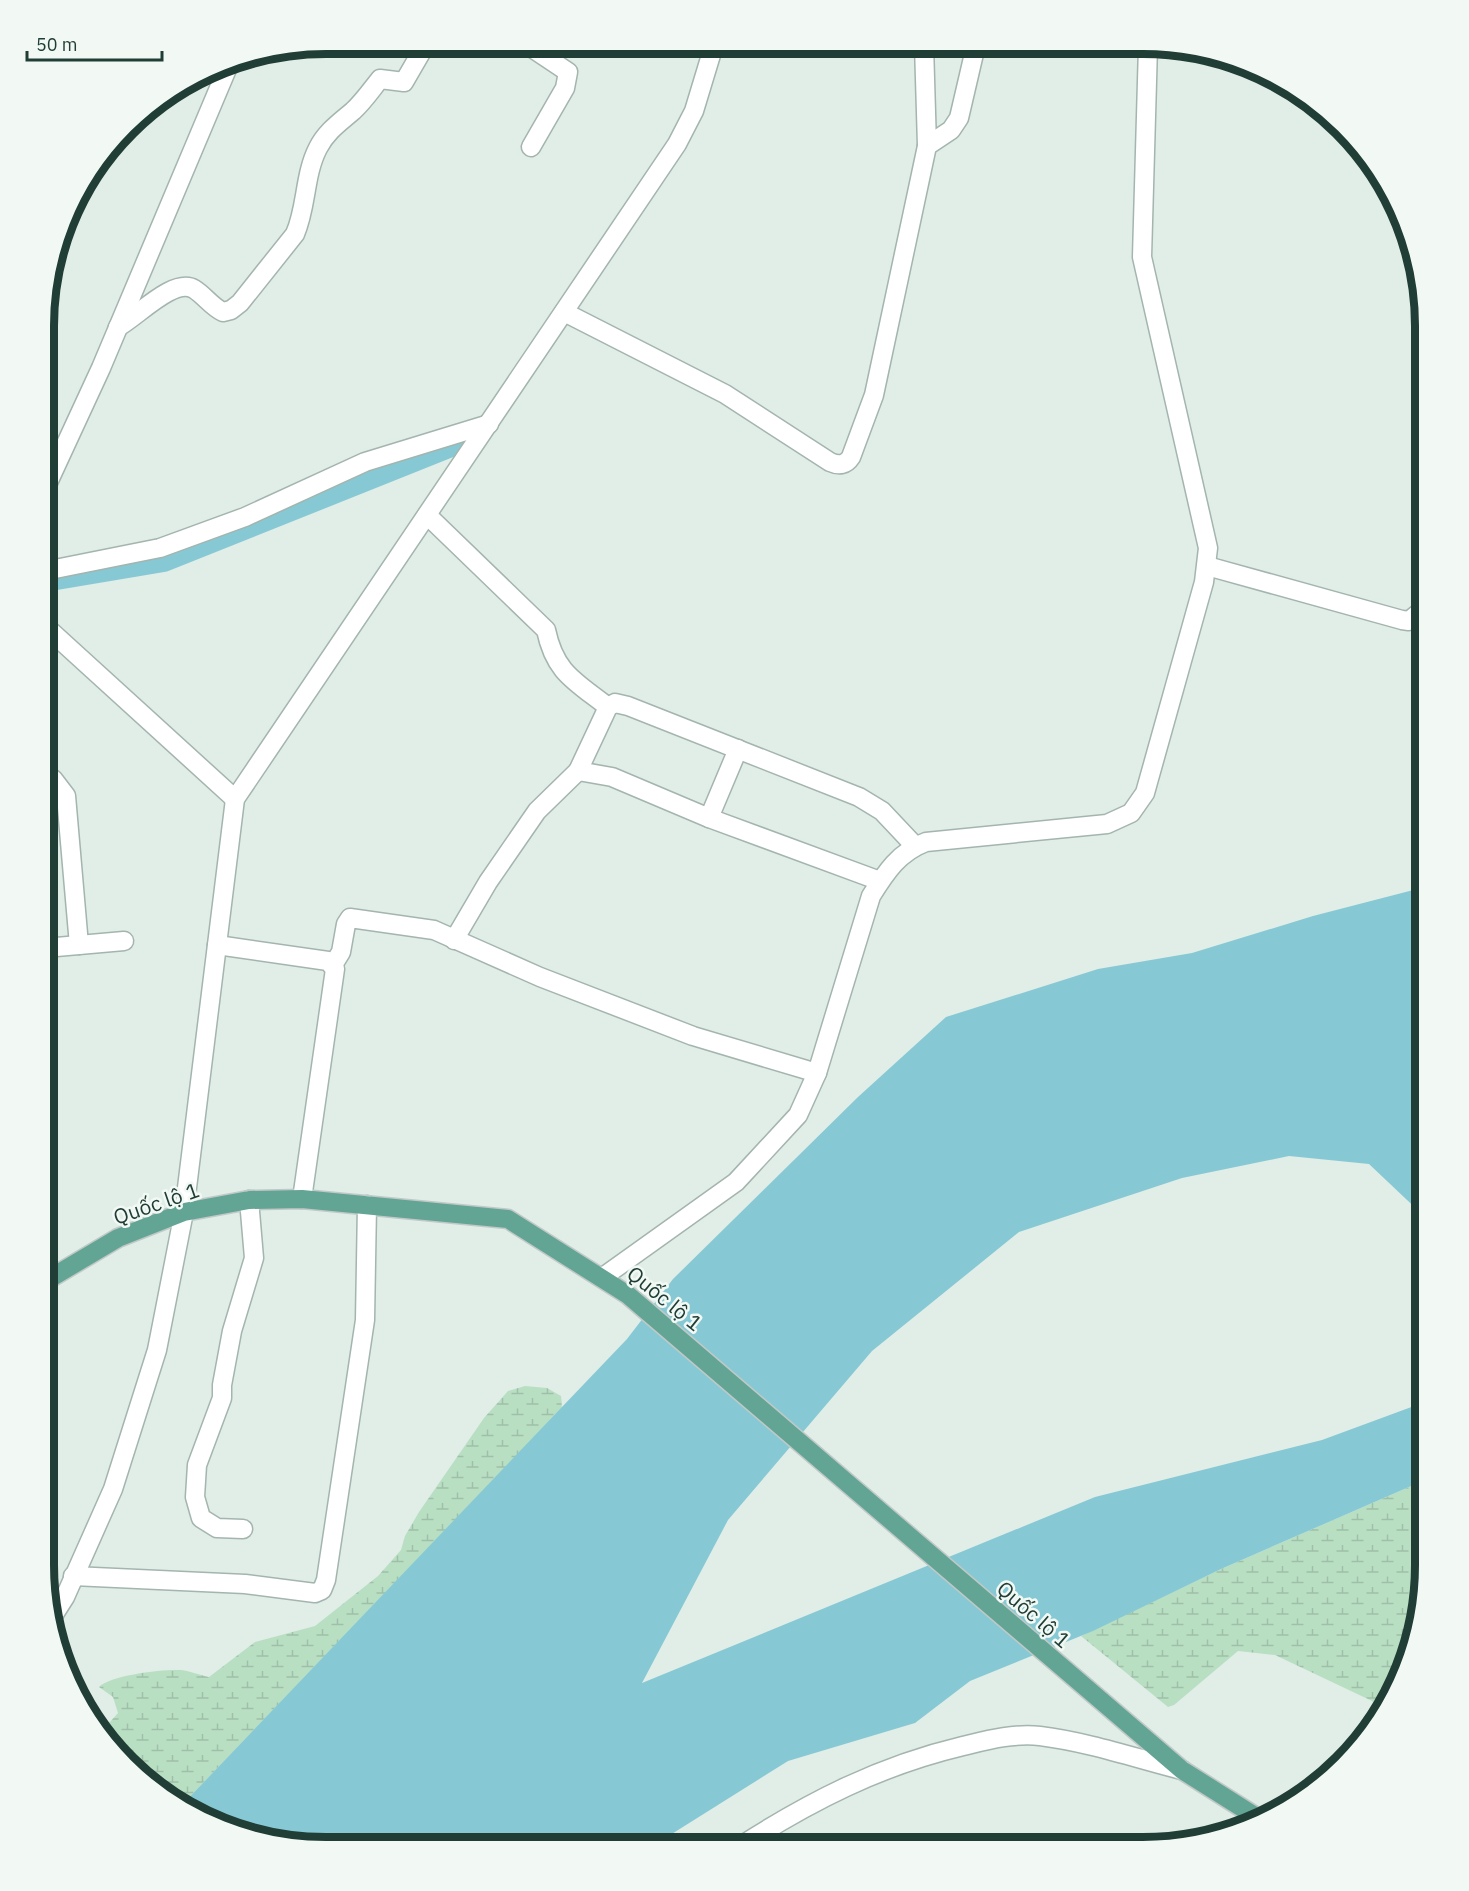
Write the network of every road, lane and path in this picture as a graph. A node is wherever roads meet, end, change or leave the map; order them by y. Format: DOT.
graph roads {
  1 [pos="420,54"];
  2 [pos="541,54"];
  3 [pos="711,54"];
  4 [pos="924,54"];
  5 [pos="974,54"];
  6 [pos="1148,54"];
  7 [pos="225,74"];
  8 [pos="927,146"];
  9 [pos="531,147"];
  10 [pos="564,312"];
  11 [pos="118,327"];
  12 [pos="489,424"];
  13 [pos="54,469"];
  14 [pos="427,515"];
  15 [pos="1207,566"];
  16 [pos="54,569"];
  17 [pos="1415,616"];
  18 [pos="54,634"];
  19 [pos="608,707"];
  20 [pos="738,748"];
  21 [pos="578,771"];
  22 [pos="54,780"];
  23 [pos="235,799"];
  24 [pos="709,818"];
  25 [pos="915,846"];
  26 [pos="880,882"];
  27 [pos="454,940"];
  28 [pos="124,942"];
  29 [pos="79,945"];
  30 [pos="217,945"];
  31 [pos="54,947"];
  32 [pos="333,965"];
  33 [pos="817,1073"];
  34 [pos="302,1199"];
  35 [pos="249,1200"];
  36 [pos="367,1205"];
  37 [pos="184,1212"];
  38 [pos="54,1276"];
  39 [pos="603,1277"];
  40 [pos="243,1529"];
  41 [pos="74,1576"];
  42 [pos="57,1607"];
  43 [pos="1182,1770"];
  44 [pos="1245,1817"];
  45 [pos="756,1837"];
  1 -- 11 [label="street"];
  2 -- 9 [label="street"];
  3 -- 10 [label="street"];
  4 -- 8 [label="street"];
  5 -- 8 [label="street"];
  6 -- 15 [label="street"];
  7 -- 11 [label="street"];
  8 -- 10 [label="street"];
  10 -- 12 [label="street"];
  11 -- 13 [label="street"];
  12 -- 14 [label="street"];
  12 -- 16 [label="street"];
  14 -- 19 [label="street"];
  14 -- 23 [label="street"];
  15 -- 17 [label="street"];
  15 -- 25 [label="street"];
  18 -- 23 [label="street"];
  19 -- 20 [label="street"];
  19 -- 21 [label="street"];
  20 -- 24 [label="street"];
  20 -- 25 [label="street"];
  21 -- 24 [label="street"];
  21 -- 27 [label="street"];
  22 -- 29 [label="street"];
  23 -- 30 [label="street"];
  24 -- 26 [label="street"];
  25 -- 26 [label="street"];
  26 -- 33 [label="street"];
  27 -- 32 [label="street"];
  27 -- 33 [label="street"];
  28 -- 29 [label="street"];
  29 -- 31 [label="street"];
  30 -- 32 [label="street"];
  30 -- 37 [label="street"];
  32 -- 34 [label="street"];
  33 -- 39 [label="street"];
  34 -- 35 [label="main road, Quốc lộ 1"];
  34 -- 36 [label="main road, Quốc lộ 1"];
  35 -- 37 [label="main road, Quốc lộ 1"];
  35 -- 40 [label="street"];
  36 -- 39 [label="main road, Quốc lộ 1"];
  36 -- 41 [label="street"];
  37 -- 38 [label="main road, Quốc lộ 1"];
  37 -- 41 [label="street"];
  39 -- 43 [label="main road, Quốc lộ 1"];
  41 -- 42 [label="street"];
  43 -- 44 [label="main road, Quốc lộ 1"];
  43 -- 45 [label="street"];
}
